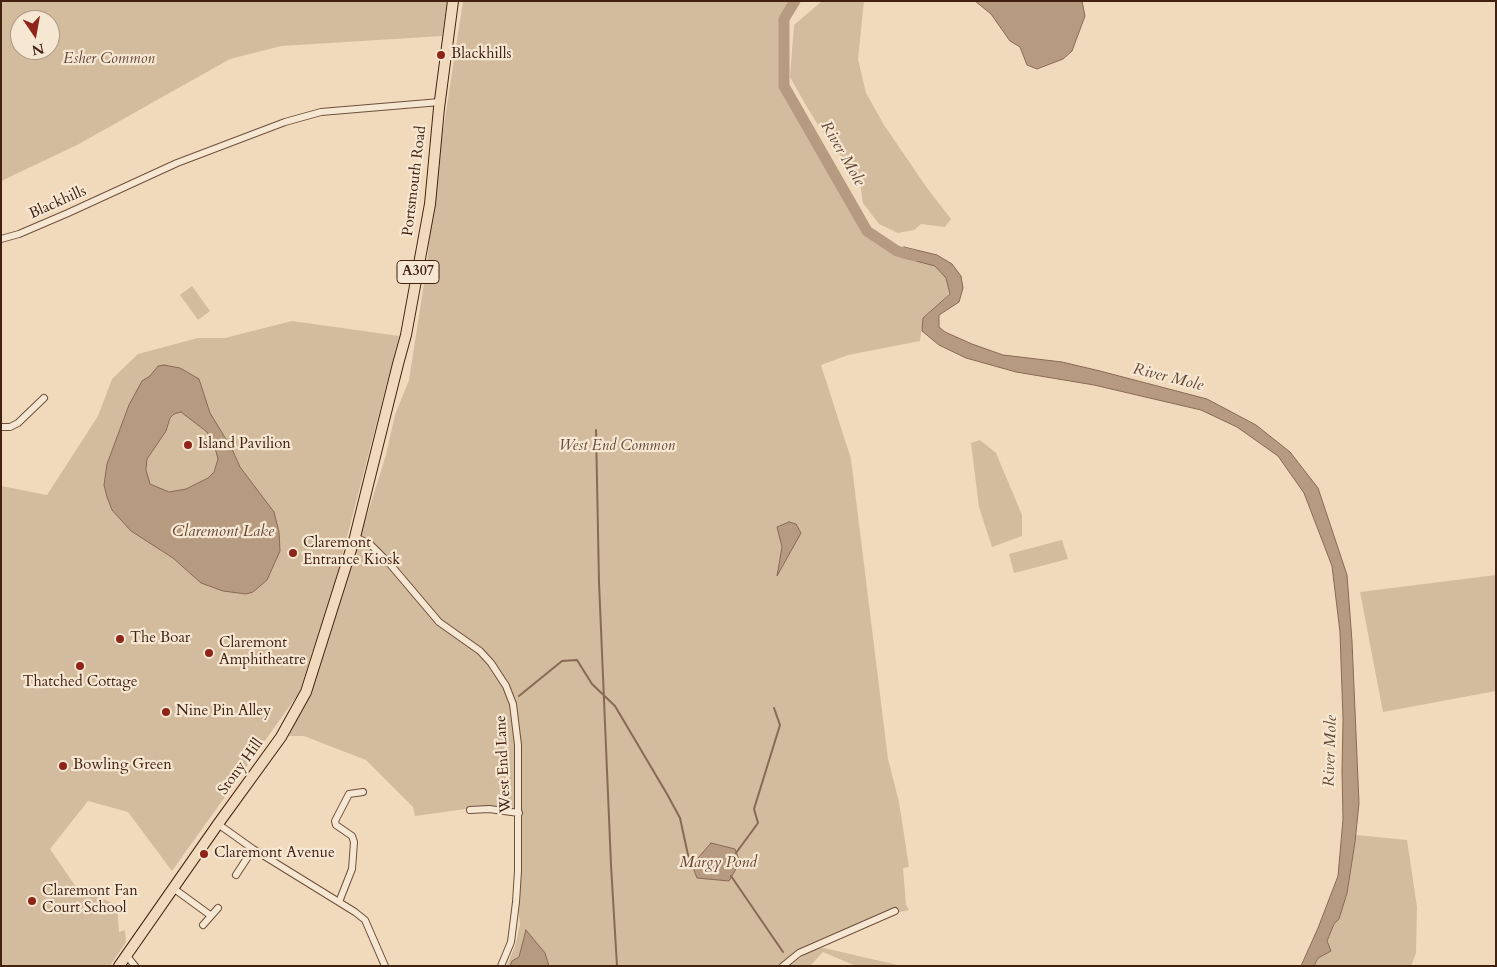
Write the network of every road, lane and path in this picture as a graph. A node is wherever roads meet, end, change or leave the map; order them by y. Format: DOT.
graph roads {
  1 [pos="453,1"];
  2 [pos="440,102"];
  3 [pos="1,240"];
  4 [pos="44,398"];
  5 [pos="1,428"];
  6 [pos="354,537"];
  7 [pos="363,792"];
  8 [pos="470,810"];
  9 [pos="519,813"];
  10 [pos="218,824"];
  11 [pos="253,849"];
  12 [pos="236,875"];
  13 [pos="173,888"];
  14 [pos="339,902"];
  15 [pos="218,908"];
  16 [pos="896,910"];
  17 [pos="210,916"];
  18 [pos="203,925"];
  19 [pos="126,956"];
  20 [pos="119,966"];
  21 [pos="135,966"];
  22 [pos="385,966"];
  23 [pos="501,966"];
  24 [pos="783,966"];
  1 -- 2 [label="main road, Portsmouth Road / A307"];
  2 -- 3 [label="street, Blackhills"];
  2 -- 6 [label="main road, Portsmouth Road / A307"];
  4 -- 5 [label="street"];
  6 -- 9 [label="street, West End Lane"];
  6 -- 10 [label="main road, Stony Hill / A307"];
  7 -- 14 [label="street"];
  8 -- 9 [label="street"];
  9 -- 23 [label="street, West End Lane"];
  10 -- 11 [label="street"];
  10 -- 13 [label="main road, Stony Hill / A307"];
  11 -- 12 [label="street"];
  11 -- 14 [label="street"];
  13 -- 17 [label="street"];
  13 -- 19 [label="main road, Stony Hill / A307"];
  14 -- 22 [label="street"];
  15 -- 17 [label="street"];
  16 -- 24 [label="street"];
  17 -- 18 [label="street"];
  19 -- 20 [label="main road, Stony Hill / A307"];
  19 -- 21 [label="street"];
}
